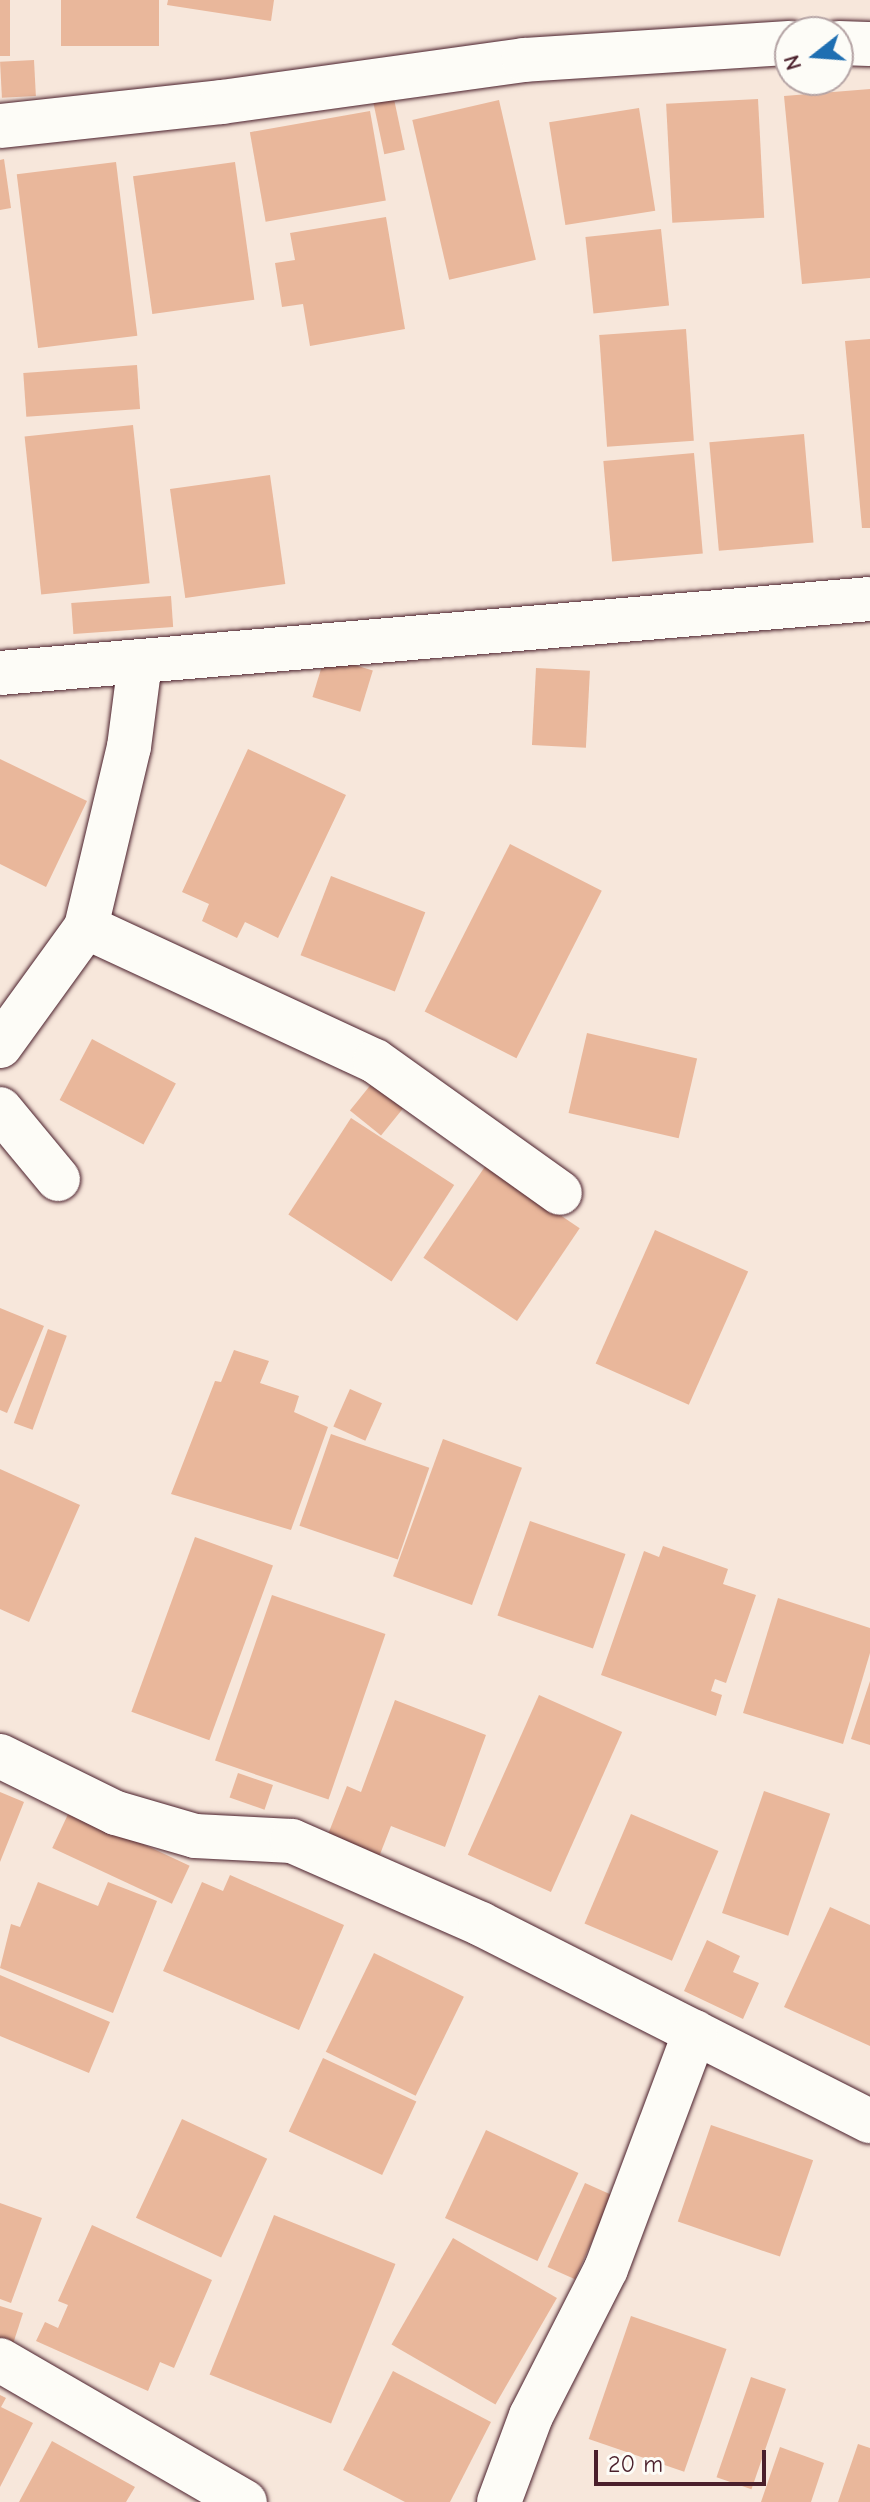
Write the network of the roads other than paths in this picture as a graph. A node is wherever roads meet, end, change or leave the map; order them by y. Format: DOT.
graph roads {
  1 [pos="774,44"];
  2 [pos="0,126"];
  3 [pos="870,599"];
  4 [pos="140,662"];
  5 [pos="0,673"];
  6 [pos="86,927"];
  7 [pos="0,1046"];
  8 [pos="0,1109"];
  9 [pos="58,1179"];
  10 [pos="560,1193"];
  11 [pos="0,1756"];
  12 [pos="695,2032"];
  13 [pos="870,2121"];
  14 [pos="0,2360"];
  15 [pos="245,2502"];
  16 [pos="499,2502"];
  1 -- 2 [label="street"];
  3 -- 4 [label="street"];
  4 -- 5 [label="street"];
  4 -- 6 [label="street"];
  6 -- 7 [label="street"];
  6 -- 10 [label="street"];
  8 -- 9 [label="street"];
  11 -- 12 [label="street"];
  12 -- 13 [label="street"];
  12 -- 16 [label="street"];
  14 -- 15 [label="street"];
}
